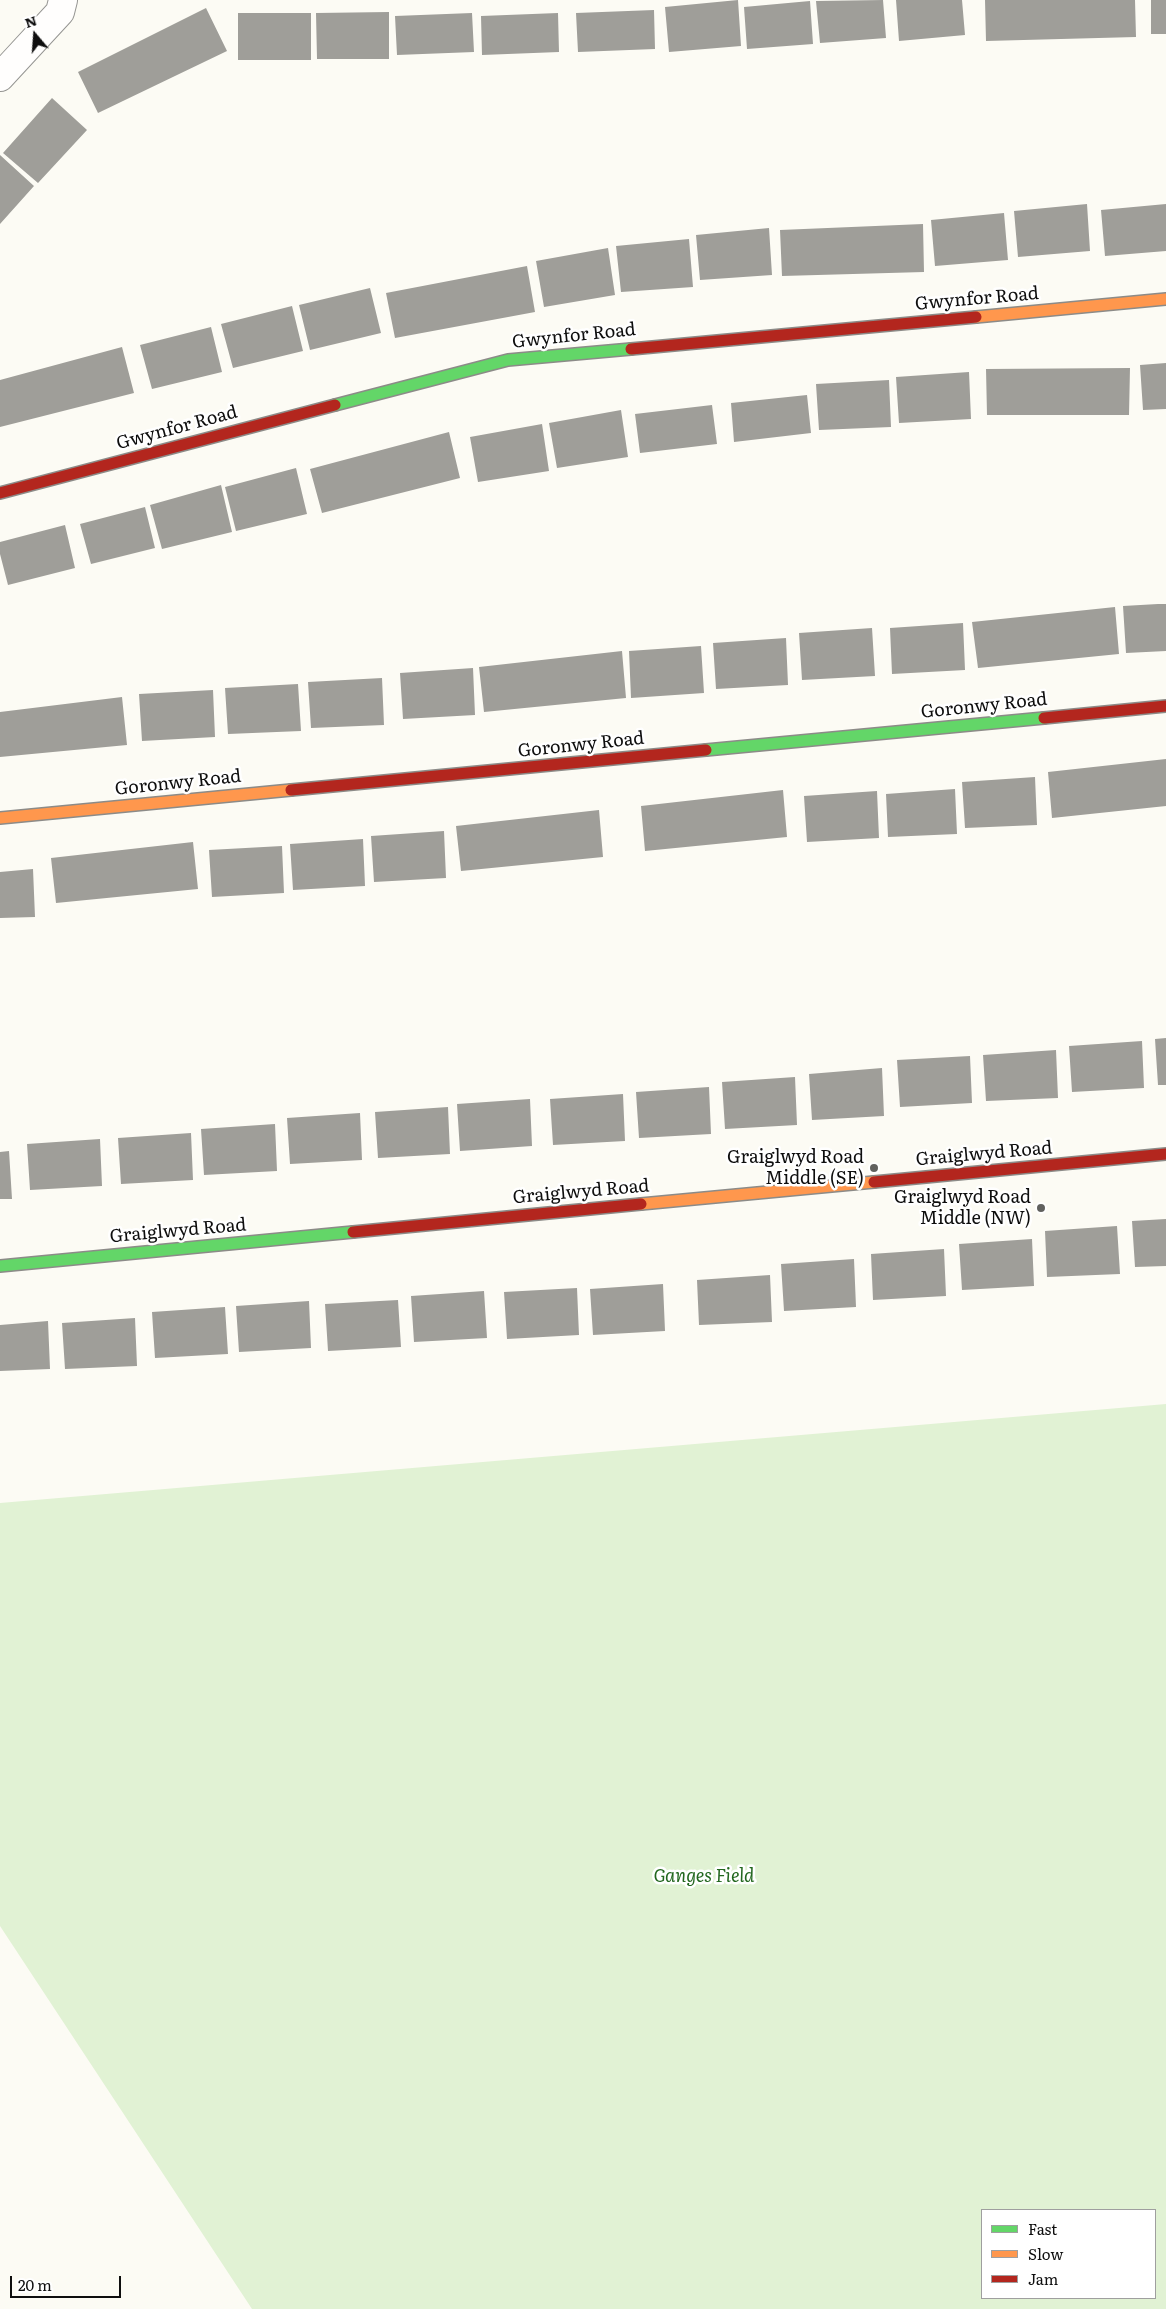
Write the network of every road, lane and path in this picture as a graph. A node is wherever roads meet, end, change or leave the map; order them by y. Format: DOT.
graph roads {
  1 [pos="63,0"];
  2 [pos="0,78"];
  3 [pos="1166,299"];
  4 [pos="0,493"];
  5 [pos="1166,706"];
  6 [pos="0,818"];
  7 [pos="1166,1154"];
  8 [pos="0,1266"];
  1 -- 2 [label="street"];
  3 -- 4 [label="street, Gwynfor Road"];
  5 -- 6 [label="street, Goronwy Road"];
  7 -- 8 [label="street, Graiglwyd Road"];
}
